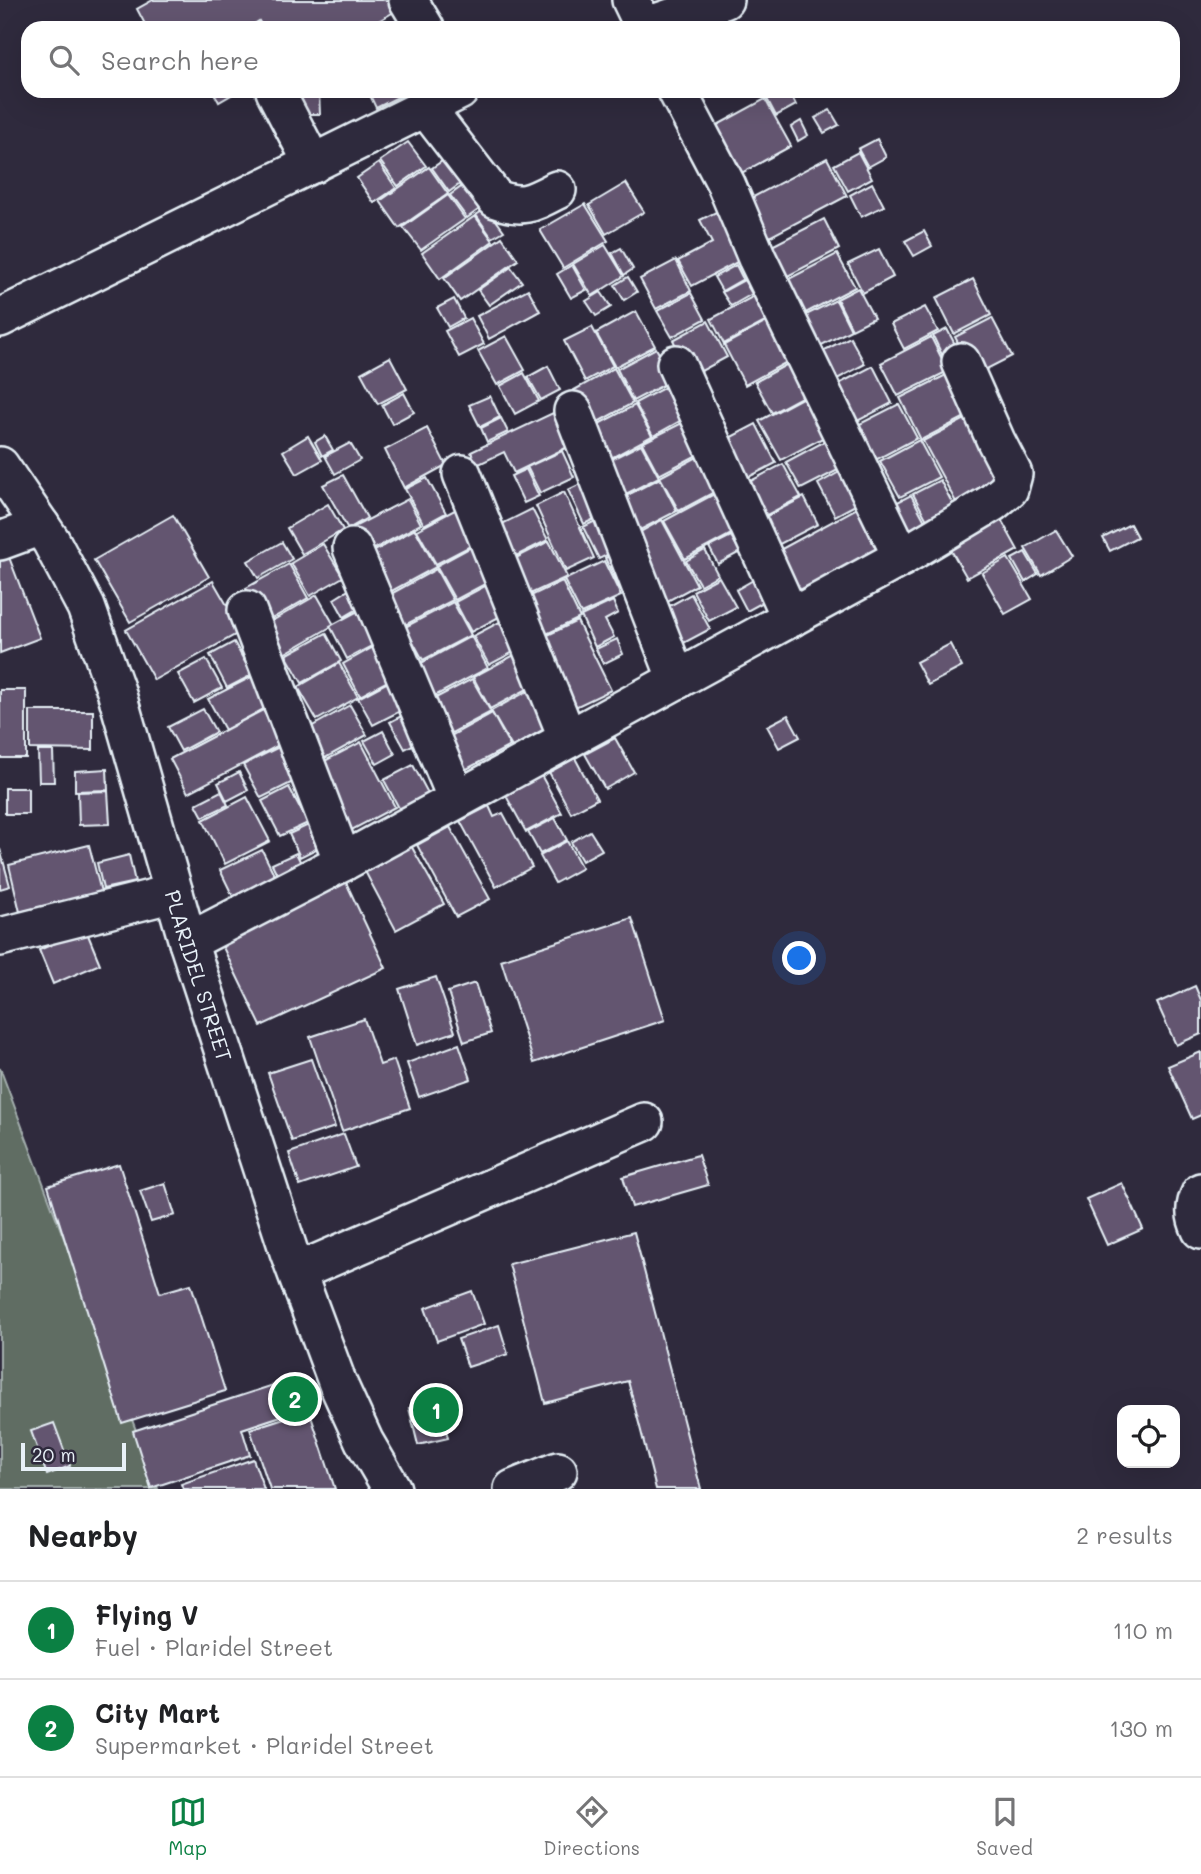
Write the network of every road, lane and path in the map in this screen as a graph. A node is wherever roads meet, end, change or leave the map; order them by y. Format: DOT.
graph roads {
  1 [pos="408,0"];
  2 [pos="724,0"];
  3 [pos="421,21"];
  4 [pos="640,21"];
  5 [pos="279,98"];
  6 [pos="445,98"];
  7 [pos="681,98"];
  8 [pos="426,108"];
  9 [pos="313,164"];
  10 [pos="556,190"];
  11 [pos="0,318"];
  12 [pos="961,362"];
  13 [pos="676,364"];
  14 [pos="573,411"];
  15 [pos="0,466"];
  16 [pos="462,474"];
  17 [pos="40,526"];
  18 [pos="0,541"];
  19 [pos="352,548"];
  20 [pos="902,557"];
  21 [pos="247,610"];
  22 [pos="791,618"];
  23 [pos="677,680"];
  24 [pos="568,739"];
  25 [pos="457,799"];
  26 [pos="343,862"];
  27 [pos="174,893"];
  28 [pos="0,937"];
  29 [pos="188,942"];
  30 [pos="644,1122"];
  31 [pos="1201,1192"];
  32 [pos="1201,1230"];
  33 [pos="297,1272"];
  34 [pos="558,1471"];
  35 [pos="392,1489"];
  36 [pos="513,1489"];
  1 -- 3 [label="street"];
  2 -- 4 [label="street"];
  5 -- 9 [label="street"];
  6 -- 8 [label="street"];
  7 -- 20 [label="street"];
  8 -- 9 [label="street"];
  8 -- 10 [label="street"];
  9 -- 11 [label="street"];
  12 -- 20 [label="street"];
  13 -- 22 [label="street"];
  14 -- 23 [label="street"];
  15 -- 17 [label="street, PLARIDEL STREET"];
  16 -- 24 [label="street"];
  17 -- 18 [label="street"];
  17 -- 27 [label="street, PLARIDEL STREET"];
  19 -- 25 [label="street"];
  20 -- 22 [label="street"];
  21 -- 26 [label="street"];
  22 -- 23 [label="street"];
  23 -- 24 [label="street"];
  24 -- 25 [label="street"];
  25 -- 26 [label="street"];
  26 -- 29 [label="street"];
  27 -- 28 [label="street"];
  27 -- 29 [label="street, PLARIDEL STREET"];
  29 -- 33 [label="street, PLARIDEL STREET"];
  30 -- 33 [label="street"];
  31 -- 32 [label="street"];
  33 -- 35 [label="street, PLARIDEL STREET"];
  34 -- 36 [label="street"];
}
